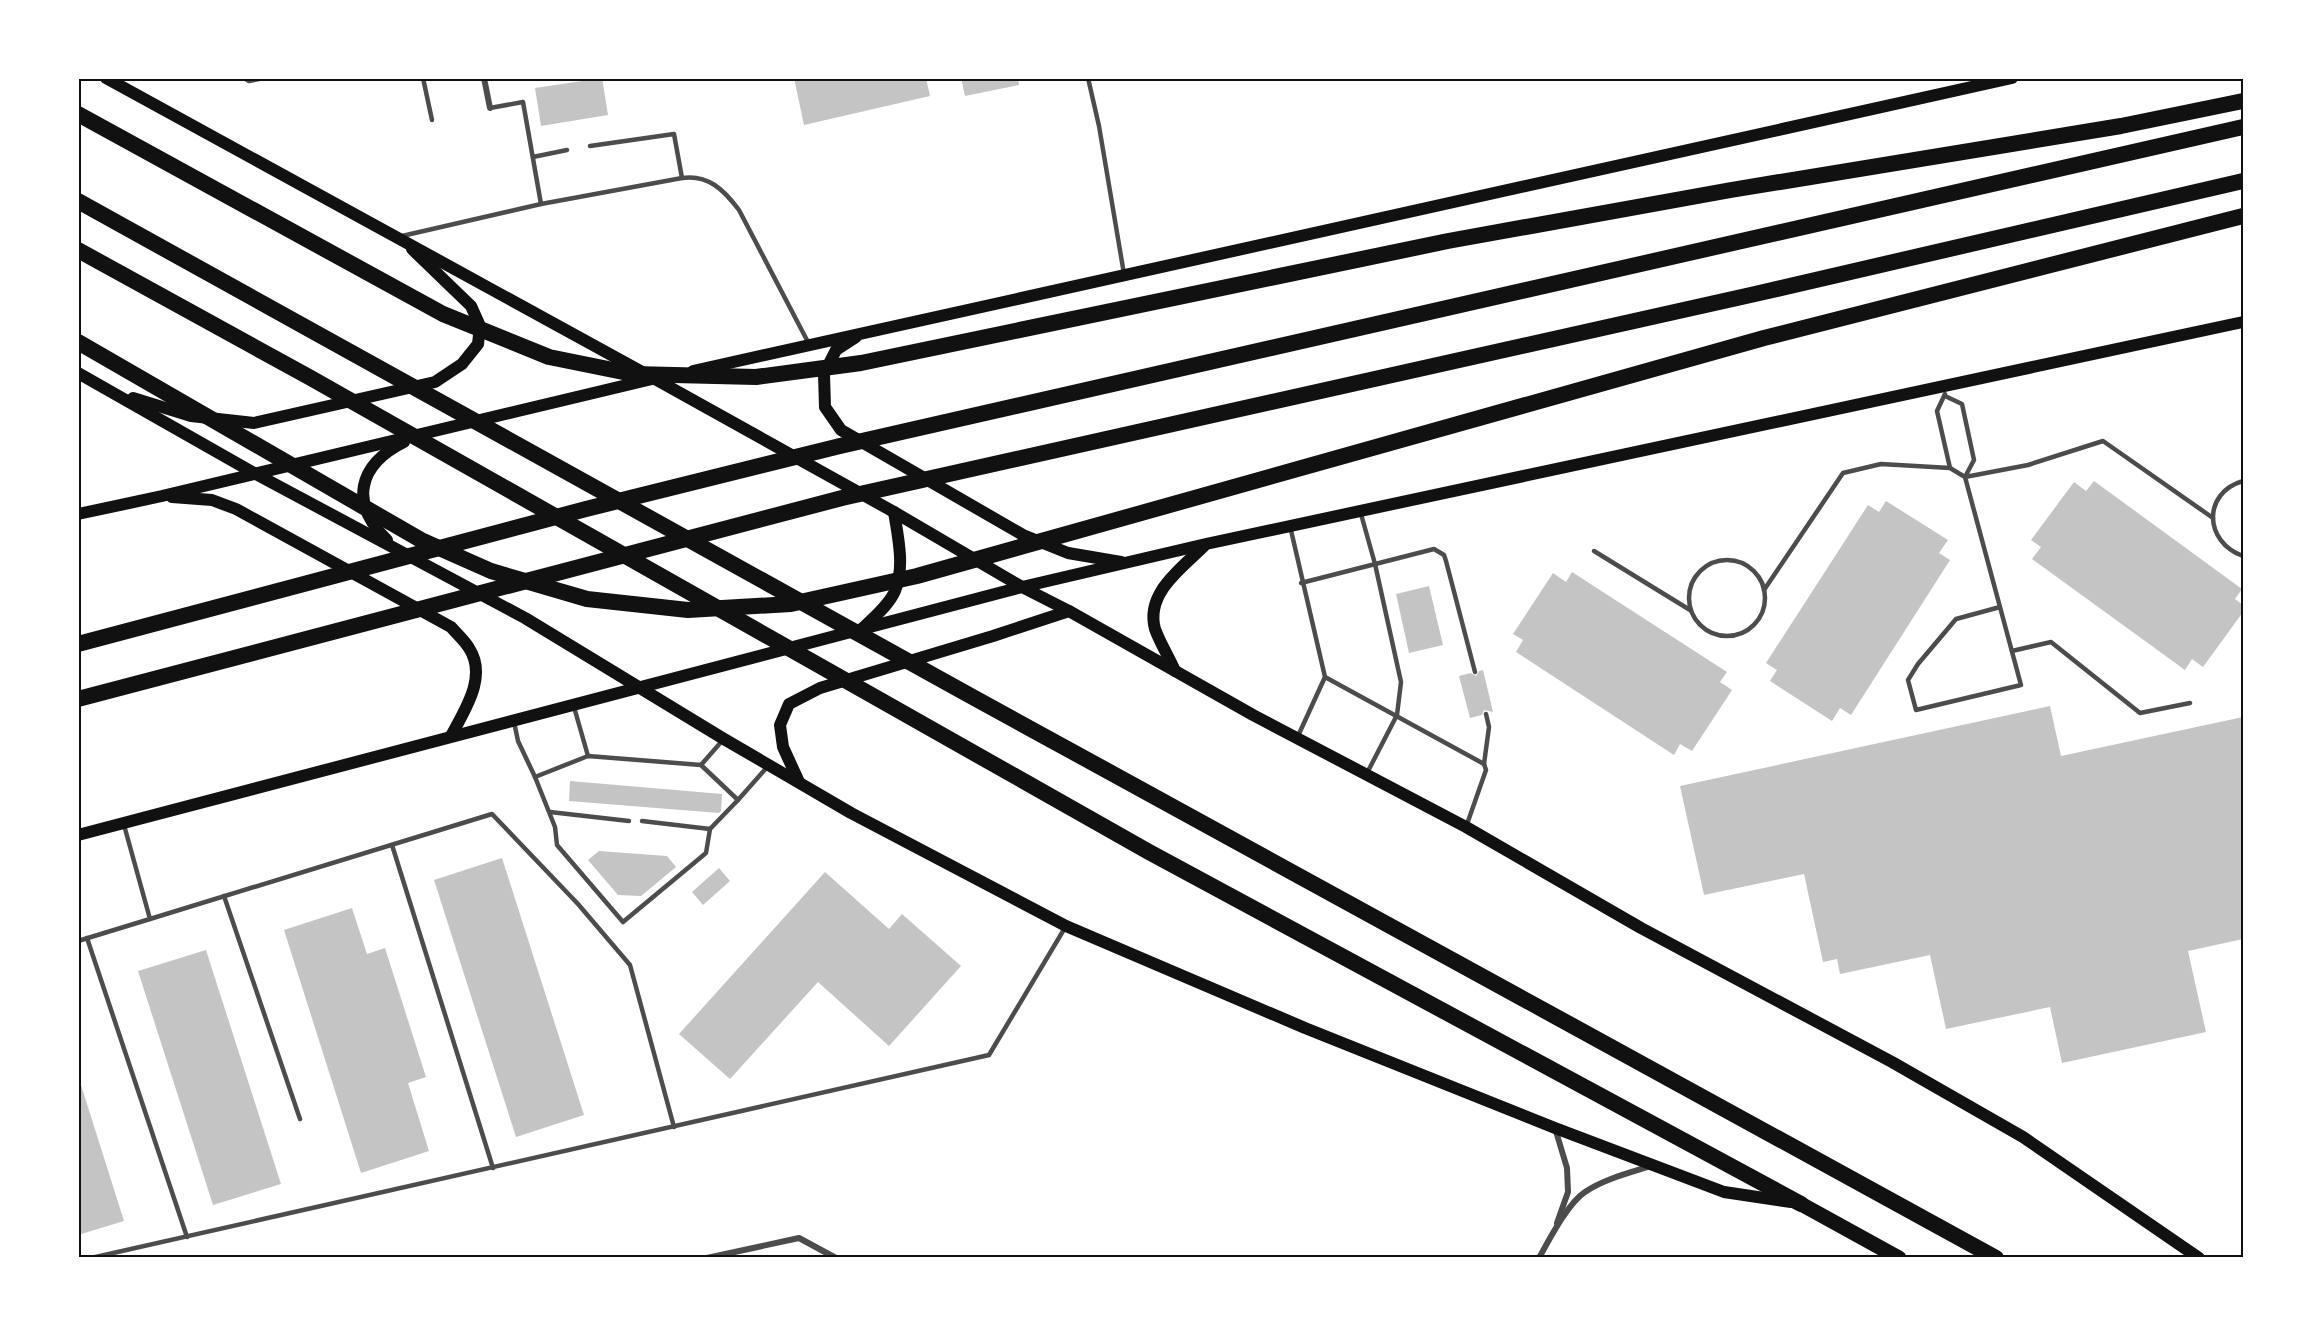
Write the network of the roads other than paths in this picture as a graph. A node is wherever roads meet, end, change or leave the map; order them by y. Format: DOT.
graph roads {
  1 [pos="106,78"];
  2 [pos="244,78"];
  3 [pos="264,78"];
  4 [pos="423,78"];
  5 [pos="484,78"];
  6 [pos="1088,78"];
  7 [pos="2012,78"];
  8 [pos="2243,101"];
  9 [pos="490,108"];
  10 [pos="78,114"];
  11 [pos="432,120"];
  12 [pos="2243,127"];
  13 [pos="590,146"];
  14 [pos="567,150"];
  15 [pos="533,157"];
  16 [pos="682,178"];
  17 [pos="2243,181"];
  18 [pos="78,201"];
  19 [pos="541,204"];
  20 [pos="2243,216"];
  21 [pos="399,237"];
  22 [pos="78,250"];
  23 [pos="1124,274"];
  24 [pos="2243,322"];
  25 [pos="862,332"];
  26 [pos="78,342"];
  27 [pos="810,344"];
  28 [pos="78,373"];
  29 [pos="655,379"];
  30 [pos="1945,390"];
  31 [pos="112,392"];
  32 [pos="421,433"];
  33 [pos="1950,468"];
  34 [pos="254,473"];
  35 [pos="1965,477"];
  36 [pos="2243,481"];
  37 [pos="162,496"];
  38 [pos="1360,511"];
  39 [pos="894,512"];
  40 [pos="78,513"];
  41 [pos="2212,518"];
  42 [pos="1290,526"];
  43 [pos="1206,544"];
  44 [pos="396,549"];
  45 [pos="1594,551"];
  46 [pos="2243,555"];
  47 [pos="1126,563"];
  48 [pos="1375,564"];
  49 [pos="1302,583"];
  50 [pos="1022,587"];
  51 [pos="1764,590"];
  52 [pos="2000,608"];
  53 [pos="1069,610"];
  54 [pos="1690,610"];
  55 [pos="863,628"];
  56 [pos="78,644"];
  57 [pos="2012,651"];
  58 [pos="1175,671"];
  59 [pos="1475,672"];
  60 [pos="1326,677"];
  61 [pos="638,687"];
  62 [pos="78,699"];
  63 [pos="2190,703"];
  64 [pos="573,704"];
  65 [pos="1486,714"];
  66 [pos="1397,715"];
  67 [pos="514,719"];
  68 [pos="451,736"];
  69 [pos="1297,738"];
  70 [pos="724,739"];
  71 [pos="588,756"];
  72 [pos="1484,764"];
  73 [pos="701,765"];
  74 [pos="769,765"];
  75 [pos="1366,775"];
  76 [pos="535,777"];
  77 [pos="799,782"];
  78 [pos="738,800"];
  79 [pos="549,812"];
  80 [pos="629,821"];
  81 [pos="642,821"];
  82 [pos="123,823"];
  83 [pos="1466,827"];
  84 [pos="710,829"];
  85 [pos="78,835"];
  86 [pos="392,845"];
  87 [pos="224,896"];
  88 [pos="150,918"];
  89 [pos="1066,926"];
  90 [pos="87,938"];
  91 [pos="78,941"];
  92 [pos="300,1119"];
  93 [pos="674,1127"];
  94 [pos="1555,1128"];
  95 [pos="1653,1165"];
  96 [pos="493,1168"];
  97 [pos="1801,1204"];
  98 [pos="1556,1228"];
  99 [pos="187,1237"];
  100 [pos="91,1258"];
  101 [pos="707,1258"];
  102 [pos="836,1258"];
  103 [pos="1539,1258"];
  104 [pos="1899,1258"];
  105 [pos="1996,1258"];
  106 [pos="2199,1258"];
  1 -- 21 [label="main road"];
  2 -- 3 [label="lane"];
  4 -- 11 [label="lane"];
  5 -- 9 [label="street"];
  6 -- 23 [label="lane"];
  7 -- 23 [label="main road"];
  8 -- 10 [label="highway"];
  9 -- 15 [label="lane"];
  12 -- 56 [label="highway"];
  13 -- 16 [label="lane"];
  14 -- 15 [label="lane"];
  15 -- 19 [label="lane"];
  16 -- 19 [label="lane"];
  16 -- 27 [label="lane"];
  17 -- 62 [label="highway"];
  18 -- 105 [label="highway"];
  19 -- 21 [label="lane"];
  20 -- 26 [label="highway"];
  21 -- 29 [label="main road"];
  21 -- 31 [label="main road"];
  22 -- 97 [label="highway"];
  23 -- 25 [label="main road"];
  24 -- 30 [label="main road"];
  25 -- 27 [label="main road"];
  25 -- 47 [label="main road"];
  27 -- 29 [label="main road"];
  28 -- 31 [label="main road"];
  29 -- 32 [label="main road"];
  29 -- 39 [label="main road"];
  30 -- 33 [label="lane"];
  30 -- 35 [label="lane"];
  30 -- 38 [label="main road"];
  31 -- 34 [label="main road"];
  32 -- 34 [label="main road"];
  32 -- 44 [label="main road"];
  33 -- 35 [label="lane"];
  33 -- 51 [label="lane"];
  34 -- 37 [label="main road"];
  34 -- 44 [label="main road"];
  35 -- 41 [label="lane"];
  35 -- 52 [label="lane"];
  36 -- 41 [label="lane"];
  37 -- 40 [label="main road"];
  37 -- 68 [label="main road"];
  38 -- 42 [label="main road"];
  38 -- 48 [label="lane"];
  39 -- 50 [label="main road"];
  39 -- 55 [label="main road"];
  41 -- 46 [label="lane"];
  42 -- 43 [label="main road"];
  42 -- 49 [label="lane"];
  43 -- 47 [label="main road"];
  43 -- 58 [label="main road"];
  44 -- 61 [label="main road"];
  45 -- 54 [label="lane"];
  47 -- 50 [label="main road"];
  48 -- 49 [label="lane"];
  48 -- 59 [label="lane"];
  48 -- 66 [label="lane"];
  49 -- 60 [label="lane"];
  50 -- 53 [label="main road"];
  50 -- 55 [label="main road"];
  51 -- 54 [label="lane"];
  51 -- 54 [label="lane"];
  52 -- 57 [label="lane"];
  52 -- 57 [label="lane"];
  53 -- 58 [label="main road"];
  53 -- 77 [label="main road"];
  55 -- 61 [label="main road"];
  57 -- 63 [label="lane"];
  58 -- 69 [label="main road"];
  60 -- 66 [label="lane"];
  60 -- 69 [label="lane"];
  61 -- 64 [label="main road"];
  61 -- 70 [label="main road"];
  64 -- 67 [label="main road"];
  64 -- 71 [label="lane"];
  65 -- 72 [label="lane"];
  66 -- 72 [label="lane"];
  66 -- 75 [label="lane"];
  67 -- 68 [label="main road"];
  67 -- 76 [label="lane"];
  68 -- 82 [label="main road"];
  69 -- 75 [label="main road"];
  70 -- 73 [label="lane"];
  70 -- 74 [label="main road"];
  71 -- 73 [label="lane"];
  71 -- 76 [label="lane"];
  72 -- 83 [label="lane"];
  73 -- 78 [label="lane"];
  74 -- 77 [label="main road"];
  74 -- 78 [label="lane"];
  75 -- 83 [label="main road"];
  76 -- 79 [label="lane"];
  77 -- 89 [label="main road"];
  78 -- 84 [label="lane"];
  79 -- 80 [label="lane"];
  79 -- 84 [label="lane"];
  81 -- 84 [label="lane"];
  82 -- 85 [label="main road"];
  82 -- 88 [label="lane"];
  83 -- 106 [label="main road"];
  86 -- 87 [label="lane"];
  86 -- 93 [label="lane"];
  86 -- 96 [label="lane"];
  87 -- 88 [label="lane"];
  87 -- 92 [label="lane"];
  88 -- 90 [label="lane"];
  89 -- 93 [label="lane"];
  89 -- 94 [label="main road"];
  90 -- 91 [label="lane"];
  90 -- 99 [label="lane"];
  93 -- 96 [label="lane"];
  94 -- 95 [label="main road"];
  94 -- 98 [label="street"];
  95 -- 97 [label="main road"];
  95 -- 98 [label="street"];
  96 -- 99 [label="lane"];
  97 -- 104 [label="main road"];
  98 -- 103 [label="street"];
  99 -- 100 [label="lane"];
  101 -- 102 [label="street"];
}
